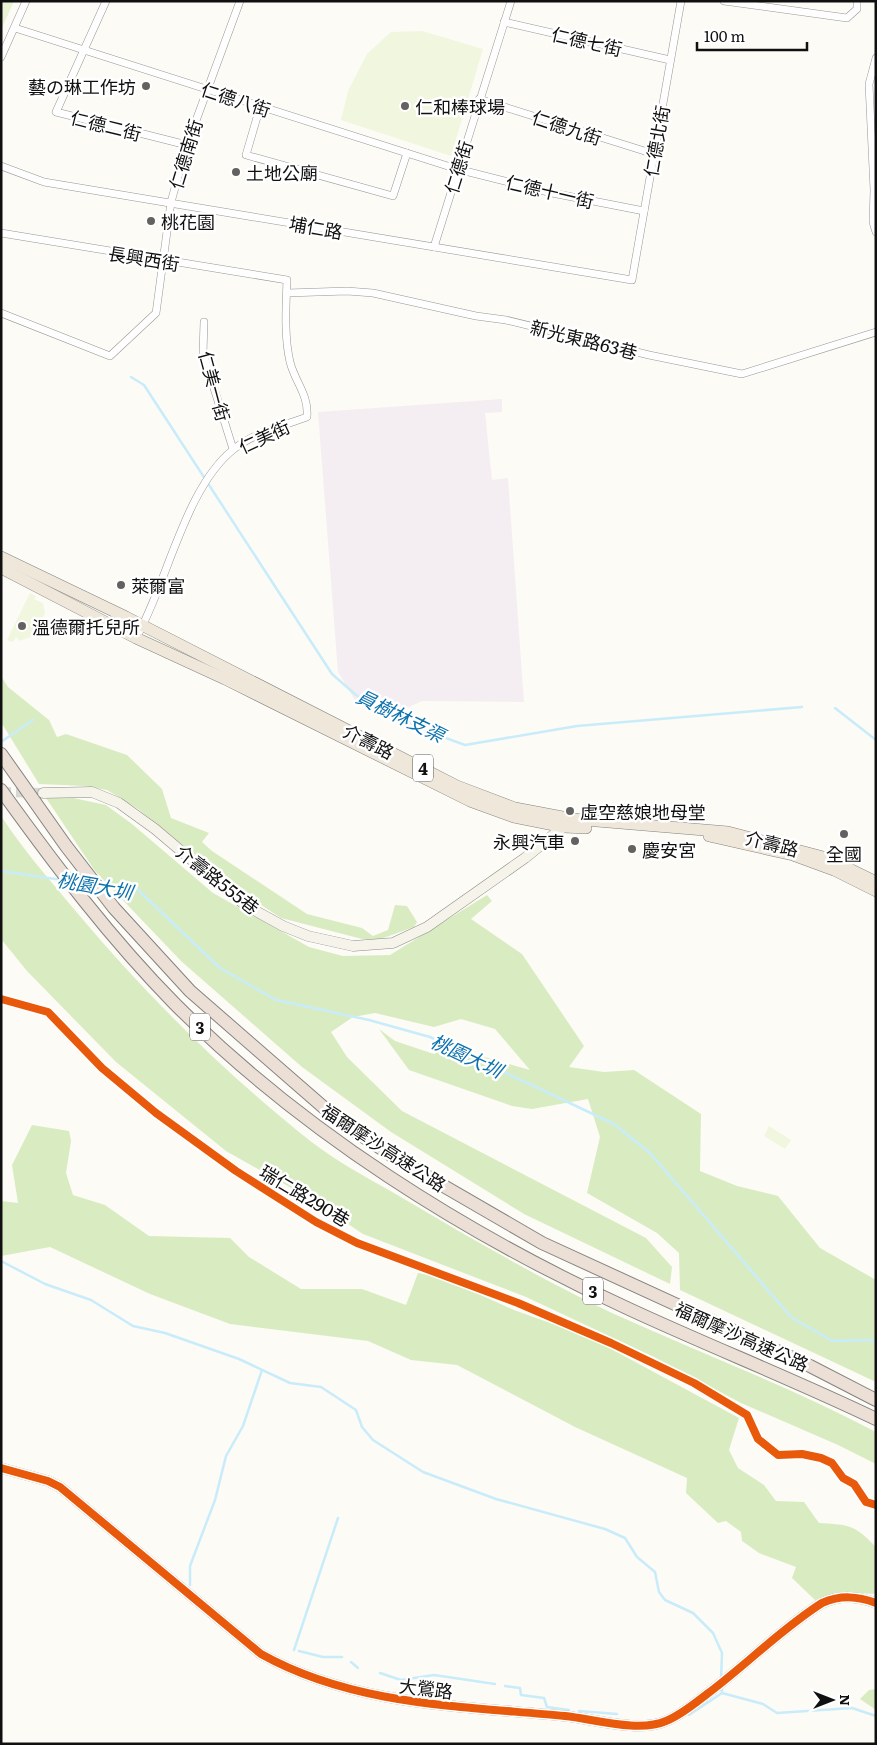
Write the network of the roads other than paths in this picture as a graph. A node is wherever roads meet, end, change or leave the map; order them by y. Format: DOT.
graph roads {
  1 [pos="26,1"];
  2 [pos="106,1"];
  3 [pos="240,1"];
  4 [pos="511,1"];
  5 [pos="680,1"];
  6 [pos="724,1"];
  7 [pos="783,5"];
  8 [pos="857,5"];
  9 [pos="504,22"];
  10 [pos="15,28"];
  11 [pos="83,51"];
  12 [pos="1,57"];
  13 [pos="876,58"];
  14 [pos="670,60"];
  15 [pos="207,90"];
  16 [pos="479,99"];
  17 [pos="260,107"];
  18 [pos="187,145"];
  19 [pos="407,153"];
  20 [pos="654,154"];
  21 [pos="1,166"];
  22 [pos="457,169"];
  23 [pos="171,202"];
  24 [pos="644,211"];
  25 [pos="876,232"];
  26 [pos="1,233"];
  27 [pos="434,247"];
  28 [pos="163,261"];
  29 [pos="287,280"];
  30 [pos="632,280"];
  31 [pos="287,293"];
  32 [pos="1,313"];
  33 [pos="204,322"];
  34 [pos="876,332"];
  35 [pos="233,450"];
  36 [pos="1,557"];
  37 [pos="1,568"];
  38 [pos="143,626"];
  39 [pos="136,638"];
  40 [pos="1,754"];
  41 [pos="1,790"];
  42 [pos="43,793"];
  43 [pos="568,823"];
  44 [pos="876,882"];
  45 [pos="876,891"];
  46 [pos="1,998"];
  47 [pos="876,1400"];
  48 [pos="876,1419"];
  49 [pos="1,1468"];
  50 [pos="876,1505"];
  51 [pos="876,1603"];
  1 -- 10 [label="street"];
  2 -- 11 [label="street, 仁德二街"];
  3 -- 15 [label="street, 仁德南街"];
  4 -- 9 [label="street, 仁德街"];
  5 -- 14 [label="street, 仁德北街"];
  6 -- 7 [label="street"];
  7 -- 8 [label="street"];
  9 -- 14 [label="street, 仁德七街"];
  9 -- 16 [label="street, 仁德街"];
  10 -- 11 [label="street, 仁德八街"];
  10 -- 12 [label="street"];
  11 -- 15 [label="street, 仁德八街"];
  11 -- 18 [label="street, 仁德二街"];
  13 -- 25 [label="street"];
  14 -- 20 [label="street, 仁德北街"];
  15 -- 17 [label="street, 仁德八街"];
  15 -- 18 [label="street, 仁德南街"];
  16 -- 20 [label="street, 仁德九街"];
  16 -- 22 [label="street, 仁德街"];
  17 -- 19 [label="street, 仁德八街"];
  17 -- 19 [label="street"];
  18 -- 23 [label="street, 仁德南街"];
  19 -- 22 [label="street, 仁德八街"];
  20 -- 24 [label="street, 仁德北街"];
  21 -- 23 [label="street, 埔仁路"];
  22 -- 24 [label="street, 仁德十一街"];
  22 -- 27 [label="street, 仁德街"];
  23 -- 27 [label="street, 埔仁路"];
  23 -- 28 [label="street, 仁德南街"];
  24 -- 30 [label="street, 仁德北街"];
  26 -- 28 [label="street, 長興西街"];
  27 -- 30 [label="street, 埔仁路"];
  28 -- 29 [label="street, 長興西街"];
  28 -- 32 [label="street, 仁德南街"];
  29 -- 31 [label="street, 仁美街"];
  31 -- 34 [label="street, 新光東路63巷"];
  31 -- 35 [label="street, 仁美街"];
  33 -- 35 [label="street, 仁美一街"];
  35 -- 38 [label="street, 仁美街"];
  36 -- 38 [label="main road, 介壽路 / 4"];
  37 -- 39 [label="main road, 介壽路 / 4"];
  38 -- 39 [label="street, 仁美街"];
  38 -- 43 [label="main road, 介壽路 / 4"];
  39 -- 43 [label="main road, 介壽路 / 4"];
  40 -- 47 [label="highway, 福爾摩沙高速公路 / 3"];
  41 -- 48 [label="highway, 福爾摩沙高速公路 / 3"];
  42 -- 43 [label="street, 介壽路555巷"];
  43 -- 44 [label="main road, 介壽路 / 4"];
  43 -- 45 [label="main road, 介壽路 / 4"];
  46 -- 50 [label="street, 瑞仁路290巷"];
  49 -- 51 [label="street, 大鶯路"];
}
